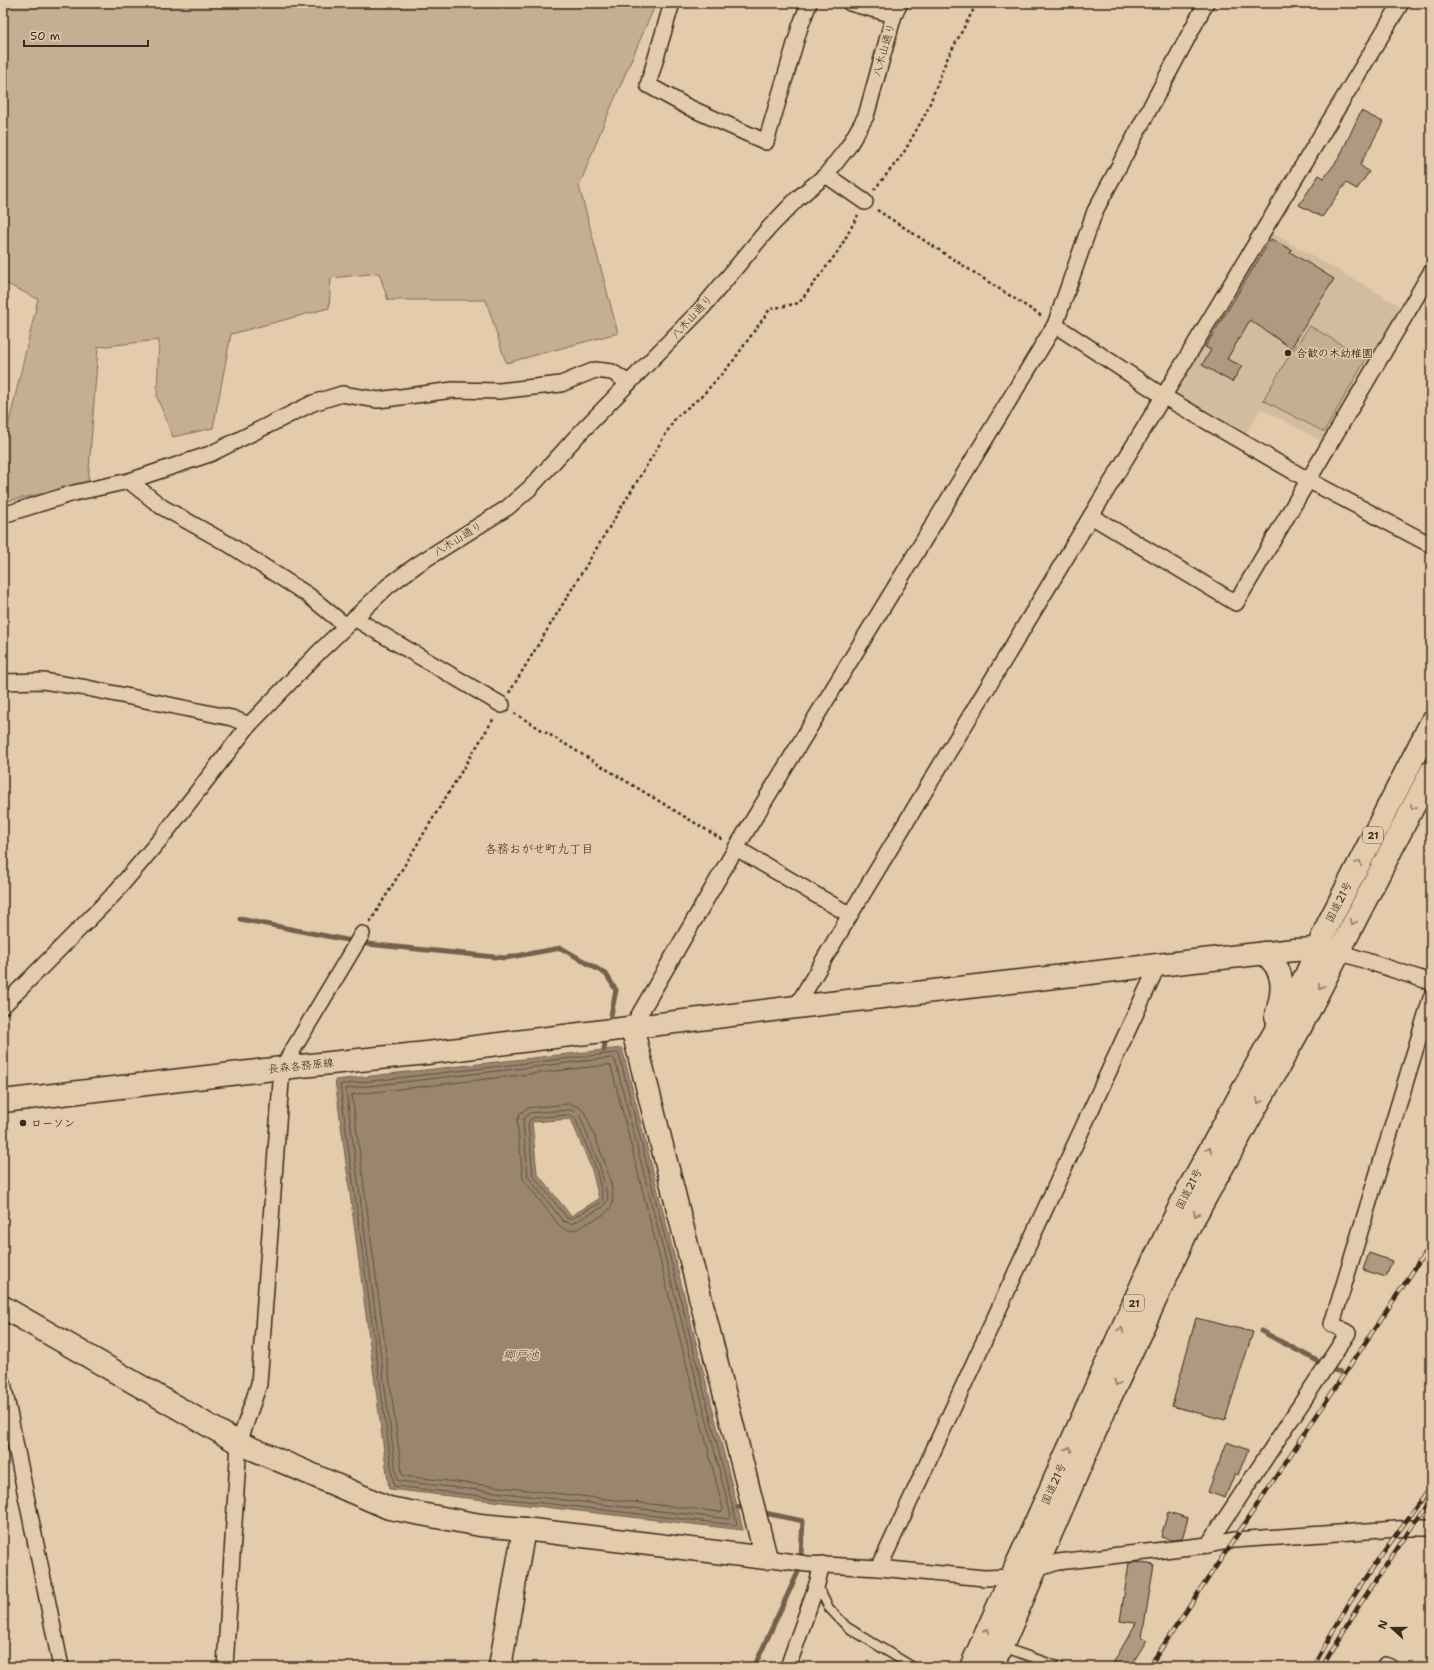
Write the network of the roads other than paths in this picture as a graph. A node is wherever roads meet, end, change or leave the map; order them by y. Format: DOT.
graph roads {
  1 [pos="672,3"];
  2 [pos="809,3"];
  3 [pos="850,3"];
  4 [pos="1206,3"];
  5 [pos="1401,3"];
  6 [pos="897,9"];
  7 [pos="826,175"];
  8 [pos="865,202"];
  9 [pos="1431,272"];
  10 [pos="1055,325"];
  11 [pos="629,383"];
  12 [pos="1163,396"];
  13 [pos="1308,480"];
  14 [pos="129,481"];
  15 [pos="3,515"];
  16 [pos="1090,516"];
  17 [pos="1431,545"];
  18 [pos="350,622"];
  19 [pos="3,682"];
  20 [pos="502,705"];
  21 [pos="1431,723"];
  22 [pos="249,725"];
  23 [pos="1431,772"];
  24 [pos="736,848"];
  25 [pos="850,915"];
  26 [pos="362,934"];
  27 [pos="1328,950"];
  28 [pos="1264,953"];
  29 [pos="1158,965"];
  30 [pos="1431,982"];
  31 [pos="1431,998"];
  32 [pos="3,1006"];
  33 [pos="796,1007"];
  34 [pos="616,1029"];
  35 [pos="1264,1053"];
  36 [pos="282,1068"];
  37 [pos="3,1101"];
  38 [pos="3,1307"];
  39 [pos="3,1383"];
  40 [pos="239,1443"];
  41 [pos="1431,1528"];
  42 [pos="524,1529"];
  43 [pos="1208,1545"];
  44 [pos="775,1560"];
  45 [pos="815,1564"];
  46 [pos="878,1568"];
  47 [pos="1037,1568"];
  48 [pos="1011,1578"];
  49 [pos="817,1584"];
  50 [pos="1002,1647"];
  51 [pos="61,1667"];
  52 [pos="225,1667"];
  53 [pos="500,1667"];
  54 [pos="788,1667"];
  55 [pos="913,1667"];
  56 [pos="971,1667"];
  57 [pos="993,1667"];
  58 [pos="1060,1667"];
  59 [pos="1387,1667"];
  60 [pos="1393,1667"];
  1 -- 2 [label="street"];
  3 -- 6 [label="street"];
  4 -- 10 [label="street"];
  5 -- 12 [label="street"];
  6 -- 7 [label="street, 八木山通り"];
  7 -- 8 [label="street"];
  7 -- 11 [label="street, 八木山通り"];
  9 -- 13 [label="street"];
  10 -- 12 [label="street"];
  10 -- 24 [label="street"];
  11 -- 14 [label="street"];
  11 -- 18 [label="street, 八木山通り"];
  12 -- 13 [label="street"];
  12 -- 16 [label="street"];
  13 -- 16 [label="street"];
  13 -- 17 [label="street"];
  14 -- 15 [label="street"];
  14 -- 18 [label="street"];
  16 -- 25 [label="street"];
  18 -- 20 [label="street"];
  18 -- 22 [label="street"];
  19 -- 22 [label="street"];
  27 -- 21 [label="main road, 国道21号 / 21, one-way"];
  22 -- 32 [label="street"];
  23 -- 27 [label="main road, 国道21号 / 21, one-way"];
  24 -- 25 [label="street"];
  24 -- 34 [label="street"];
  25 -- 33 [label="street"];
  26 -- 36 [label="street"];
  27 -- 28 [label="main road, 長森各務原線"];
  27 -- 30 [label="street"];
  27 -- 35 [label="main road, 国道21号 / 21"];
  27 -- 47 [label="main road, 国道21号 / 21, one-way"];
  28 -- 29 [label="main road, 長森各務原線"];
  28 -- 35 [label="main road"];
  29 -- 33 [label="main road, 長森各務原線"];
  29 -- 46 [label="street"];
  31 -- 43 [label="street"];
  33 -- 34 [label="main road, 長森各務原線"];
  34 -- 36 [label="main road, 長森各務原線"];
  34 -- 44 [label="main road"];
  48 -- 35 [label="main road, 国道21号 / 21, one-way"];
  36 -- 37 [label="main road, 長森各務原線"];
  36 -- 40 [label="street"];
  38 -- 40 [label="main road"];
  39 -- 51 [label="street"];
  40 -- 42 [label="main road"];
  40 -- 52 [label="street"];
  41 -- 43 [label="street"];
  42 -- 44 [label="main road"];
  42 -- 53 [label="main road"];
  43 -- 47 [label="street"];
  44 -- 45 [label="street"];
  45 -- 46 [label="street"];
  45 -- 49 [label="street"];
  46 -- 48 [label="street"];
  47 -- 48 [label="street"];
  47 -- 50 [label="main road, 国道21号 / 21"];
  56 -- 48 [label="main road, 国道21号 / 21, one-way"];
  49 -- 54 [label="street"];
  49 -- 55 [label="lane"];
  50 -- 57 [label="main road, 国道21号 / 21"];
  50 -- 58 [label="lane"];
  59 -- 60 [label="street"];
}
